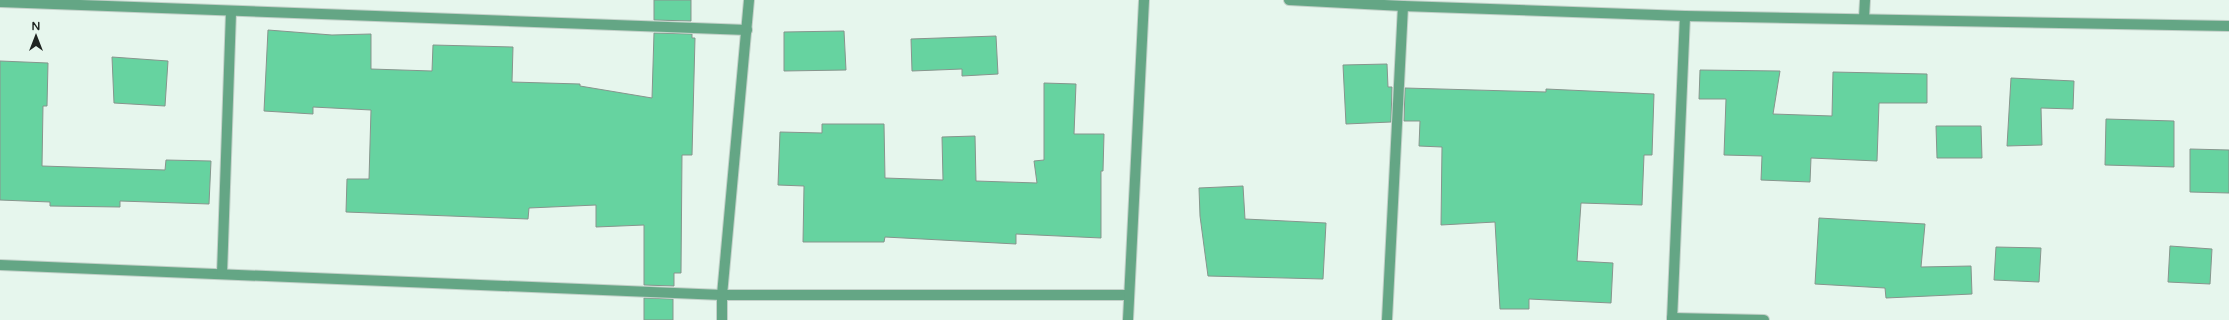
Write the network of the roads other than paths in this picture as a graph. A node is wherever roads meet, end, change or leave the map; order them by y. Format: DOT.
graph roads {
  1 [pos="749,0"];
  2 [pos="1144,0"];
  3 [pos="1289,0"];
  4 [pos="1865,0"];
  5 [pos="1334,1"];
  6 [pos="0,2"];
  7 [pos="166,5"];
  8 [pos="1404,6"];
  9 [pos="231,12"];
  10 [pos="1685,16"];
  11 [pos="1864,18"];
  12 [pos="2229,26"];
  13 [pos="747,30"];
  14 [pos="0,265"];
  15 [pos="222,274"];
  16 [pos="722,295"];
  17 [pos="1129,296"];
  18 [pos="1672,319"];
  19 [pos="722,320"];
  20 [pos="1128,320"];
  21 [pos="1387,320"];
  22 [pos="1764,320"];
  1 -- 13 [label="street"];
  2 -- 17 [label="street"];
  3 -- 5 [label="street"];
  4 -- 11 [label="street"];
  5 -- 8 [label="street"];
  6 -- 7 [label="street"];
  7 -- 9 [label="street"];
  8 -- 10 [label="street"];
  8 -- 21 [label="street"];
  9 -- 13 [label="street"];
  9 -- 15 [label="street"];
  10 -- 11 [label="street"];
  10 -- 18 [label="street"];
  11 -- 12 [label="street"];
  13 -- 16 [label="street"];
  14 -- 15 [label="street"];
  15 -- 16 [label="street"];
  16 -- 17 [label="street"];
  16 -- 19 [label="street"];
  17 -- 20 [label="street"];
  18 -- 22 [label="street"];
}
